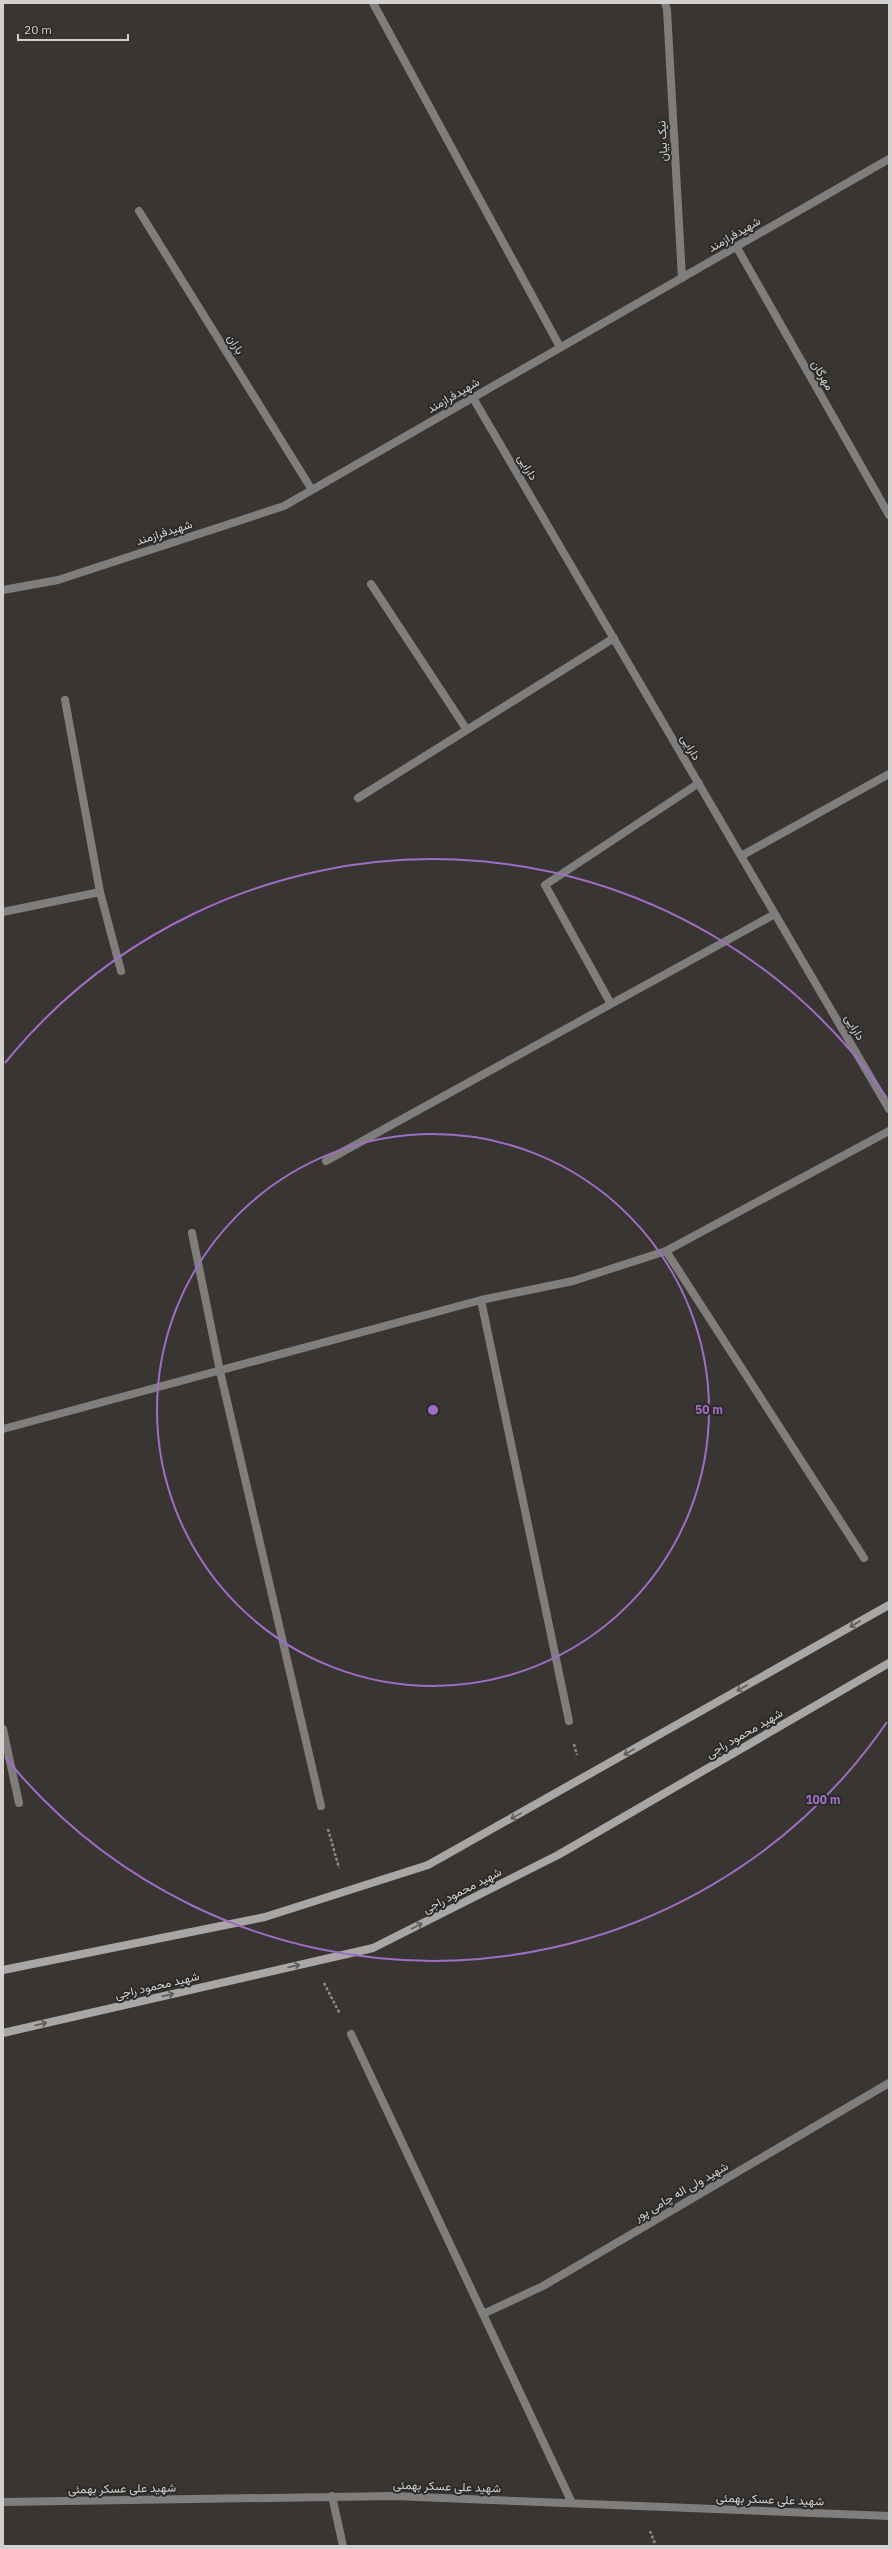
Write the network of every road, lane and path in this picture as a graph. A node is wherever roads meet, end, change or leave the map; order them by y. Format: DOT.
graph roads {
  1 [pos="373,3"];
  2 [pos="665,3"];
  3 [pos="889,158"];
  4 [pos="139,211"];
  5 [pos="736,246"];
  6 [pos="682,278"];
  7 [pos="560,347"];
  8 [pos="473,398"];
  9 [pos="312,490"];
  10 [pos="889,515"];
  11 [pos="371,584"];
  12 [pos="3,590"];
  13 [pos="614,638"];
  14 [pos="64,700"];
  15 [pos="467,730"];
  16 [pos="889,774"];
  17 [pos="699,783"];
  18 [pos="358,798"];
  19 [pos="741,856"];
  20 [pos="100,892"];
  21 [pos="3,912"];
  22 [pos="775,914"];
  23 [pos="121,971"];
  24 [pos="611,1004"];
  25 [pos="889,1109"];
  26 [pos="889,1131"];
  27 [pos="326,1161"];
  28 [pos="192,1233"];
  29 [pos="666,1251"];
  30 [pos="481,1300"];
  31 [pos="220,1371"];
  32 [pos="3,1429"];
  33 [pos="864,1558"];
  34 [pos="889,1605"];
  35 [pos="889,1663"];
  36 [pos="569,1721"];
  37 [pos="3,1730"];
  38 [pos="582,1779"];
  39 [pos="19,1803"];
  40 [pos="321,1806"];
  41 [pos="346,1892"];
  42 [pos="312,1962"];
  43 [pos="3,1970"];
  44 [pos="3,2032"];
  45 [pos="352,2034"];
  46 [pos="889,2083"];
  47 [pos="483,2314"];
  48 [pos="332,2496"];
  49 [pos="3,2502"];
  50 [pos="572,2503"];
  51 [pos="889,2516"];
  52 [pos="343,2546"];
  1 -- 7 [label="street"];
  2 -- 6 [label="street, نیک بیان"];
  3 -- 5 [label="street, شهیدفرازمند"];
  4 -- 9 [label="street, باران"];
  5 -- 6 [label="street, شهیدفرازمند"];
  5 -- 10 [label="street, مهرگان"];
  6 -- 7 [label="street, شهیدفرازمند"];
  7 -- 8 [label="street, شهیدفرازمند"];
  8 -- 9 [label="street, شهیدفرازمند"];
  8 -- 13 [label="street, دارایی"];
  9 -- 12 [label="street, شهیدفرازمند"];
  11 -- 15 [label="street"];
  13 -- 15 [label="street"];
  13 -- 17 [label="street, دارایی"];
  14 -- 20 [label="street"];
  15 -- 18 [label="street"];
  16 -- 19 [label="street"];
  17 -- 19 [label="street, دارایی"];
  17 -- 24 [label="street"];
  19 -- 22 [label="street, دارایی"];
  20 -- 21 [label="street"];
  20 -- 23 [label="street"];
  22 -- 24 [label="street"];
  22 -- 25 [label="street, دارایی"];
  24 -- 27 [label="street"];
  26 -- 29 [label="street"];
  28 -- 31 [label="street"];
  29 -- 30 [label="street"];
  29 -- 33 [label="street"];
  30 -- 31 [label="street"];
  30 -- 36 [label="street"];
  31 -- 32 [label="street"];
  31 -- 40 [label="street"];
  34 -- 38 [label="street, one-way"];
  42 -- 35 [label="street, شهید محمود راجی, one-way"];
  36 -- 38 [label="path"];
  37 -- 39 [label="street"];
  38 -- 41 [label="street, one-way"];
  40 -- 41 [label="path"];
  41 -- 43 [label="street"];
  44 -- 42 [label="street, شهید محمود راجی, one-way"];
  42 -- 45 [label="path"];
  45 -- 47 [label="street"];
  46 -- 47 [label="street, شهید ولی اله چامی پور"];
  47 -- 50 [label="street"];
  48 -- 49 [label="street, شهید علی عسکر بهمئی"];
  48 -- 50 [label="street, شهید علی عسکر بهمئی"];
  48 -- 52 [label="street"];
  50 -- 51 [label="street, شهید علی عسکر بهمئی"];
}
